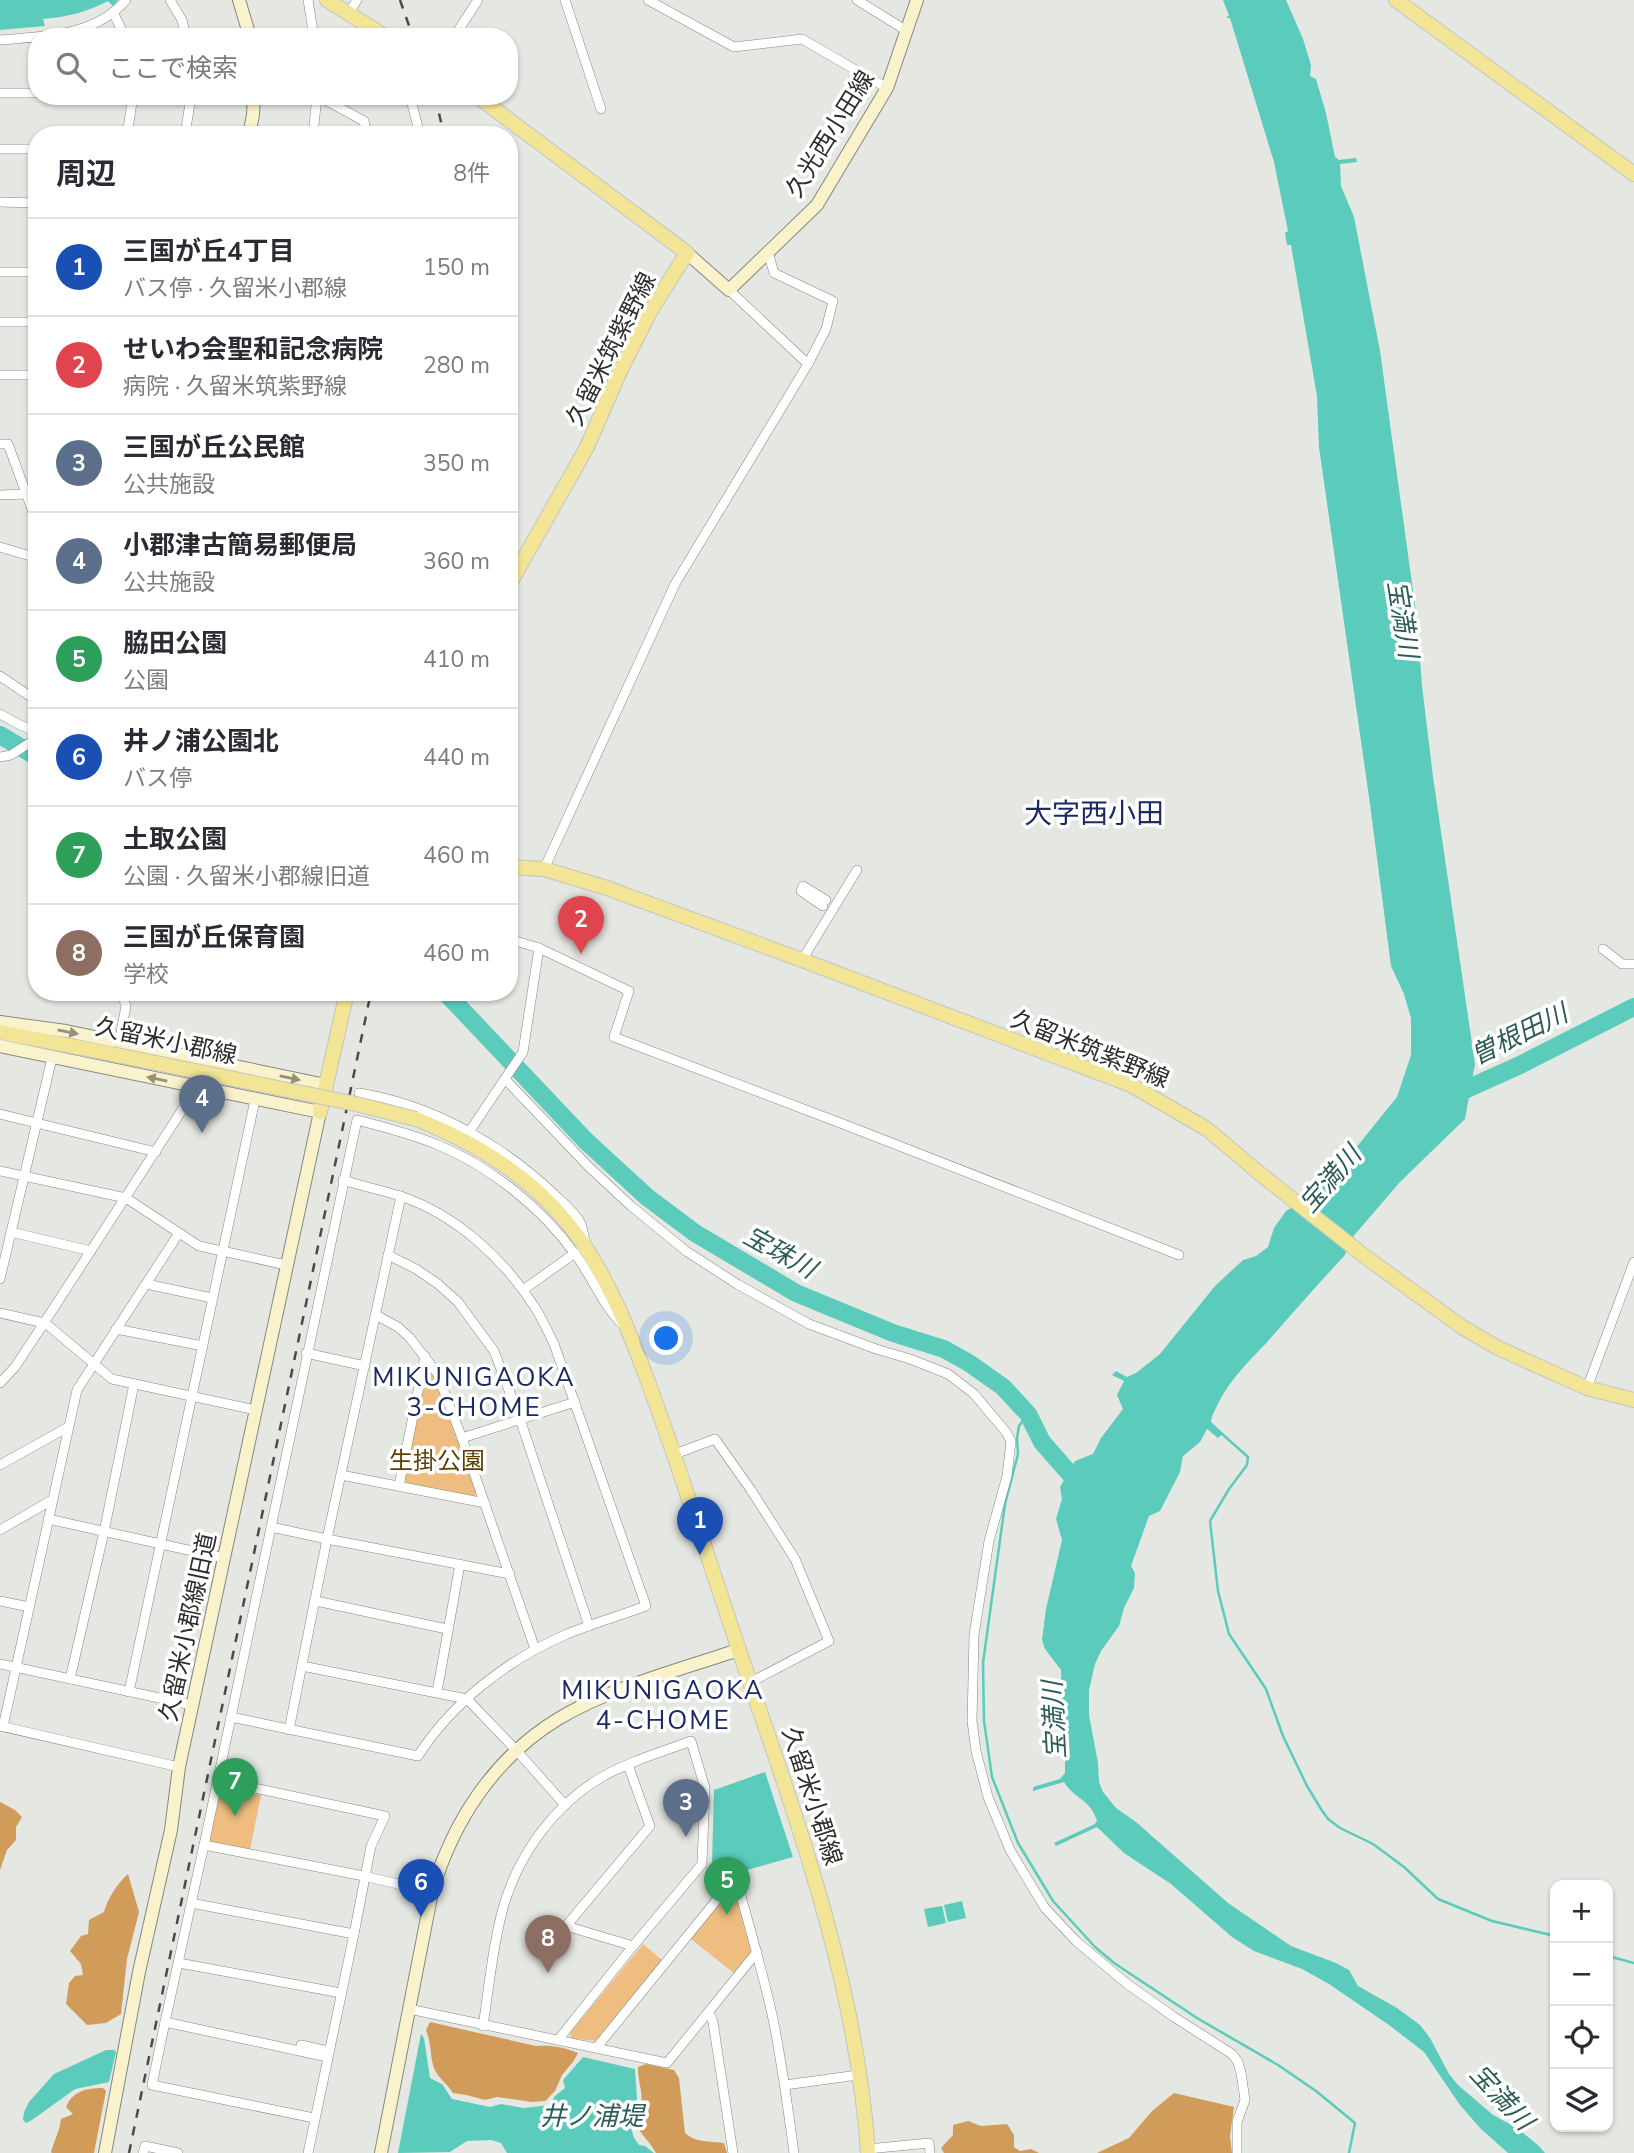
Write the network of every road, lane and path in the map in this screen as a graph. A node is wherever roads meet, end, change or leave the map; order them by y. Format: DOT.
graph roads {
  1 [pos="125,0"];
  2 [pos="170,0"];
  3 [pos="239,0"];
  4 [pos="308,0"];
  5 [pos="327,0"];
  6 [pos="357,0"];
  7 [pos="478,0"];
  8 [pos="565,0"];
  9 [pos="648,0"];
  10 [pos="857,0"];
  11 [pos="916,0"];
  12 [pos="1398,1"];
  13 [pos="113,12"];
  14 [pos="349,13"];
  15 [pos="81,28"];
  16 [pos="121,28"];
  17 [pos="184,28"];
  18 [pos="247,28"];
  19 [pos="314,28"];
  20 [pos="372,28"];
  21 [pos="460,28"];
  22 [pos="907,31"];
  23 [pos="28,37"];
  24 [pos="0,40"];
  25 [pos="887,88"];
  26 [pos="0,93"];
  27 [pos="28,93"];
  28 [pos="132,105"];
  29 [pos="189,105"];
  30 [pos="254,105"];
  31 [pos="316,105"];
  32 [pos="334,105"];
  33 [pos="412,105"];
  34 [pos="489,105"];
  35 [pos="601,109"];
  36 [pos="128,126"];
  37 [pos="186,126"];
  38 [pos="250,126"];
  39 [pos="314,126"];
  40 [pos="365,126"];
  41 [pos="418,126"];
  42 [pos="517,126"];
  43 [pos="518,127"];
  44 [pos="0,149"];
  45 [pos="28,149"];
  46 [pos="1634,174"];
  47 [pos="0,202"];
  48 [pos="28,203"];
  49 [pos="768,252"];
  50 [pos="687,253"];
  51 [pos="0,272"];
  52 [pos="28,272"];
  53 [pos="729,290"];
  54 [pos="0,322"];
  55 [pos="28,322"];
  56 [pos="808,363"];
  57 [pos="0,375"];
  58 [pos="28,375"];
  59 [pos="0,444"];
  60 [pos="26,494"];
  61 [pos="0,495"];
  62 [pos="28,499"];
  63 [pos="0,547"];
  64 [pos="28,555"];
  65 [pos="518,569"];
  66 [pos="0,676"];
  67 [pos="28,695"];
  68 [pos="0,714"];
  69 [pos="28,728"];
  70 [pos="28,743"];
  71 [pos="0,757"];
  72 [pos="518,868"];
  73 [pos="544,870"];
  74 [pos="857,870"];
  75 [pos="518,942"];
  76 [pos="539,948"];
  77 [pos="1603,949"];
  78 [pos="802,960"];
  79 [pos="1634,964"];
  80 [pos="124,1001"];
  81 [pos="345,1001"];
  82 [pos="0,1022"];
  83 [pos="0,1032"];
  84 [pos="0,1046"];
  85 [pos="115,1048"];
  86 [pos="52,1058"];
  87 [pos="201,1059"];
  88 [pos="507,1077"];
  89 [pos="326,1085"];
  90 [pos="197,1087"];
  91 [pos="359,1093"];
  92 [pos="255,1100"];
  93 [pos="320,1112"];
  94 [pos="0,1114"];
  95 [pos="37,1123"];
  96 [pos="469,1132"];
  97 [pos="156,1152"];
  98 [pos="0,1171"];
  99 [pos="24,1177"];
  100 [pos="343,1181"];
  101 [pos="401,1196"];
  102 [pos="125,1198"];
  103 [pos="11,1232"];
  104 [pos="179,1233"];
  105 [pos="91,1251"];
  106 [pos="581,1252"];
  107 [pos="222,1253"];
  108 [pos="388,1255"];
  109 [pos="1179,1255"];
  110 [pos="1634,1262"];
  111 [pos="286,1265"];
  112 [pos="0,1279"];
  113 [pos="146,1284"];
  114 [pos="523,1290"];
  115 [pos="212,1298"];
  116 [pos="0,1313"];
  117 [pos="376,1315"];
  118 [pos="44,1323"];
  119 [pos="116,1329"];
  120 [pos="203,1346"];
  121 [pos="306,1353"];
  122 [pos="425,1356"];
  123 [pos="93,1363"];
  124 [pos="365,1366"];
  125 [pos="2,1379"];
  126 [pos="134,1384"];
  127 [pos="1587,1388"];
  128 [pos="192,1398"];
  129 [pos="1634,1400"];
  130 [pos="575,1402"];
  131 [pos="256,1410"];
  132 [pos="520,1419"];
  133 [pos="68,1427"];
  134 [pos="462,1437"];
  135 [pos="675,1454"];
  136 [pos="0,1465"];
  137 [pos="341,1475"];
  138 [pos="399,1486"];
  139 [pos="52,1500"];
  140 [pos="485,1503"];
  141 [pos="48,1519"];
  142 [pos="271,1527"];
  143 [pos="0,1530"];
  144 [pos="104,1532"];
  145 [pos="327,1539"];
  146 [pos="160,1544"];
  147 [pos="224,1558"];
  148 [pos="460,1564"];
  149 [pos="510,1574"];
  150 [pos="0,1601"];
  151 [pos="316,1601"];
  152 [pos="29,1607"];
  153 [pos="589,1626"];
  154 [pos="447,1629"];
  155 [pos="535,1649"];
  156 [pos="738,1650"];
  157 [pos="0,1664"];
  158 [pos="302,1666"];
  159 [pos="15,1667"];
  160 [pos="71,1679"];
  161 [pos="751,1682"];
  162 [pos="129,1692"];
  163 [pos="436,1692"];
  164 [pos="467,1699"];
  165 [pos="192,1705"];
  166 [pos="231,1717"];
  167 [pos="2,1727"];
  168 [pos="289,1730"];
  169 [pos="517,1751"];
  170 [pos="628,1765"];
  171 [pos="179,1767"];
  172 [pos="217,1780"];
  173 [pos="565,1805"];
  174 [pos="204,1844"];
  175 [pos="364,1876"];
  176 [pos="432,1892"];
  177 [pos="191,1903"];
  178 [pos="354,1934"];
  179 [pos="633,1945"];
  180 [pos="757,1952"];
  181 [pos="179,1963"];
  182 [pos="341,1993"];
  183 [pos="409,2010"];
  184 [pos="709,2012"];
  185 [pos="165,2021"];
  186 [pos="483,2026"];
  187 [pos="558,2040"];
  188 [pos="597,2047"];
  189 [pos="328,2054"];
  190 [pos="858,2076"];
  191 [pos="785,2085"];
  192 [pos="314,2118"];
  193 [pos="868,2151"];
  194 [pos="105,2153"];
  195 [pos="143,2153"];
  196 [pos="178,2153"];
  197 [pos="308,2153"];
  198 [pos="381,2153"];
  199 [pos="733,2153"];
  200 [pos="794,2153"];
  201 [pos="930,2153"];
  202 [pos="1237,2153"];
  1 -- 13 [label="street"];
  2 -- 17 [label="street"];
  3 -- 18 [label="street"];
  4 -- 19 [label="street"];
  5 -- 14 [label="main road"];
  6 -- 14 [label="street"];
  7 -- 21 [label="street"];
  8 -- 35 [label="street"];
  9 -- 25 [label="street"];
  10 -- 22 [label="street"];
  11 -- 22 [label="street, 久光西小田線"];
  12 -- 46 [label="main road"];
  13 -- 15 [label="street"];
  13 -- 16 [label="street"];
  14 -- 20 [label="main road"];
  22 -- 25 [label="street, 久光西小田線"];
  23 -- 24 [label="street"];
  25 -- 49 [label="street, 久光西小田線"];
  26 -- 27 [label="street"];
  28 -- 36 [label="street"];
  29 -- 37 [label="street"];
  30 -- 38 [label="street"];
  31 -- 39 [label="street"];
  32 -- 40 [label="street"];
  33 -- 41 [label="street"];
  34 -- 42 [label="main road"];
  43 -- 50 [label="main road"];
  44 -- 45 [label="street"];
  47 -- 48 [label="street"];
  49 -- 53 [label="street, 久光西小田線"];
  49 -- 56 [label="street"];
  50 -- 53 [label="street"];
  50 -- 65 [label="main road, 久留米筑紫野線"];
  51 -- 52 [label="street"];
  53 -- 56 [label="street"];
  54 -- 55 [label="street"];
  56 -- 73 [label="street"];
  57 -- 58 [label="street"];
  59 -- 60 [label="street"];
  60 -- 61 [label="street"];
  60 -- 62 [label="street"];
  63 -- 64 [label="street"];
  66 -- 67 [label="street"];
  68 -- 69 [label="street"];
  70 -- 71 [label="street"];
  72 -- 73 [label="main road, 久留米筑紫野線"];
  73 -- 78 [label="main road, 久留米筑紫野線"];
  74 -- 78 [label="street"];
  75 -- 76 [label="street"];
  76 -- 88 [label="street"];
  76 -- 109 [label="street"];
  77 -- 79 [label="street"];
  78 -- 127 [label="main road, 久留米筑紫野線"];
  80 -- 85 [label="street"];
  81 -- 89 [label="main road"];
  82 -- 85 [label="street, one-way"];
  83 -- 85 [label="main road, 久留米小郡線"];
  84 -- 86 [label="street"];
  85 -- 87 [label="street"];
  85 -- 106 [label="main road, 久留米小郡線, bridge"];
  90 -- 86 [label="street, one-way"];
  86 -- 95 [label="street"];
  87 -- 89 [label="street, one-way"];
  87 -- 90 [label="street"];
  88 -- 96 [label="street"];
  88 -- 202 [label="street"];
  89 -- 93 [label="main road"];
  90 -- 92 [label="street"];
  90 -- 97 [label="street"];
  91 -- 96 [label="street"];
  92 -- 93 [label="street"];
  92 -- 107 [label="street"];
  93 -- 111 [label="street, 久留米小郡線旧道"];
  94 -- 95 [label="street"];
  95 -- 97 [label="street"];
  95 -- 99 [label="street"];
  96 -- 106 [label="street"];
  97 -- 102 [label="street"];
  98 -- 99 [label="street"];
  99 -- 102 [label="street"];
  99 -- 103 [label="street"];
  100 -- 101 [label="street"];
  100 -- 106 [label="street"];
  100 -- 121 [label="street"];
  101 -- 108 [label="street"];
  101 -- 114 [label="street"];
  102 -- 104 [label="street"];
  102 -- 105 [label="street"];
  103 -- 105 [label="street"];
  103 -- 112 [label="street"];
  104 -- 107 [label="street"];
  104 -- 113 [label="street"];
  105 -- 118 [label="street"];
  106 -- 114 [label="street"];
  106 -- 135 [label="main road, 久留米小郡線"];
  107 -- 111 [label="street"];
  107 -- 115 [label="street"];
  108 -- 117 [label="street"];
  108 -- 132 [label="street"];
  110 -- 127 [label="street"];
  111 -- 131 [label="street, 久留米小郡線旧道"];
  113 -- 115 [label="street"];
  113 -- 119 [label="street"];
  114 -- 130 [label="street"];
  115 -- 120 [label="street"];
  116 -- 118 [label="street"];
  117 -- 122 [label="street"];
  117 -- 124 [label="street"];
  118 -- 123 [label="street"];
  118 -- 125 [label="street"];
  119 -- 120 [label="street"];
  119 -- 123 [label="street"];
  120 -- 128 [label="street"];
  121 -- 124 [label="street"];
  121 -- 142 [label="street"];
  122 -- 134 [label="street"];
  122 -- 138 [label="street"];
  123 -- 126 [label="street"];
  123 -- 133 [label="street"];
  124 -- 137 [label="street"];
  126 -- 128 [label="street"];
  126 -- 144 [label="street"];
  127 -- 129 [label="main road, 久留米筑紫野線"];
  128 -- 131 [label="street"];
  128 -- 146 [label="street"];
  130 -- 132 [label="street"];
  130 -- 153 [label="street"];
  131 -- 147 [label="street, 久留米小郡線旧道"];
  132 -- 134 [label="street"];
  132 -- 153 [label="street"];
  133 -- 136 [label="street"];
  133 -- 139 [label="street"];
  134 -- 140 [label="street"];
  135 -- 156 [label="main road, 久留米小郡線"];
  135 -- 161 [label="street"];
  137 -- 138 [label="street"];
  137 -- 145 [label="street"];
  138 -- 140 [label="street"];
  139 -- 141 [label="street"];
  139 -- 143 [label="street"];
  140 -- 149 [label="street"];
  141 -- 144 [label="street"];
  141 -- 152 [label="street"];
  142 -- 145 [label="street"];
  142 -- 166 [label="street"];
  144 -- 146 [label="street"];
  144 -- 160 [label="street"];
  145 -- 148 [label="street"];
  145 -- 151 [label="street"];
  146 -- 147 [label="street"];
  146 -- 162 [label="street"];
  147 -- 165 [label="street, 久留米小郡線旧道"];
  148 -- 149 [label="street"];
  148 -- 154 [label="street"];
  149 -- 155 [label="street"];
  150 -- 152 [label="street"];
  151 -- 154 [label="street"];
  151 -- 158 [label="street"];
  152 -- 159 [label="street"];
  153 -- 155 [label="street"];
  154 -- 163 [label="street"];
  155 -- 164 [label="street"];
  156 -- 161 [label="main road, 久留米小郡線"];
  156 -- 169 [label="street"];
  157 -- 159 [label="street"];
  158 -- 163 [label="street"];
  158 -- 168 [label="street"];
  159 -- 160 [label="street"];
  159 -- 167 [label="street"];
  160 -- 162 [label="street"];
  161 -- 190 [label="main road, 久留米小郡線"];
  162 -- 165 [label="street"];
  163 -- 164 [label="street"];
  164 -- 168 [label="street"];
  164 -- 169 [label="street"];
  165 -- 171 [label="street, 久留米小郡線旧道"];
  166 -- 168 [label="street"];
  166 -- 172 [label="street"];
  167 -- 171 [label="street"];
  169 -- 173 [label="street"];
  169 -- 176 [label="street"];
  170 -- 173 [label="street"];
  170 -- 179 [label="street"];
  170 -- 179 [label="street"];
  171 -- 194 [label="street, 久留米小郡線旧道"];
  172 -- 174 [label="street"];
  172 -- 175 [label="street"];
  173 -- 186 [label="street"];
  174 -- 175 [label="street"];
  174 -- 177 [label="street"];
  175 -- 176 [label="street"];
  175 -- 178 [label="street"];
  176 -- 183 [label="street"];
  177 -- 178 [label="street"];
  177 -- 181 [label="street"];
  178 -- 182 [label="street"];
  179 -- 187 [label="street"];
  180 -- 184 [label="street"];
  180 -- 188 [label="street"];
  180 -- 191 [label="street"];
  181 -- 182 [label="street"];
  181 -- 185 [label="street"];
  182 -- 189 [label="street"];
  183 -- 186 [label="street"];
  183 -- 198 [label="street"];
  184 -- 188 [label="street"];
  184 -- 199 [label="street"];
  185 -- 189 [label="street"];
  185 -- 192 [label="street"];
  186 -- 187 [label="street"];
  187 -- 188 [label="street"];
  189 -- 192 [label="street"];
  190 -- 191 [label="street"];
  190 -- 193 [label="main road, 久留米小郡線"];
  191 -- 200 [label="street"];
  192 -- 197 [label="street"];
  193 -- 201 [label="street"];
  195 -- 196 [label="street"];
}
